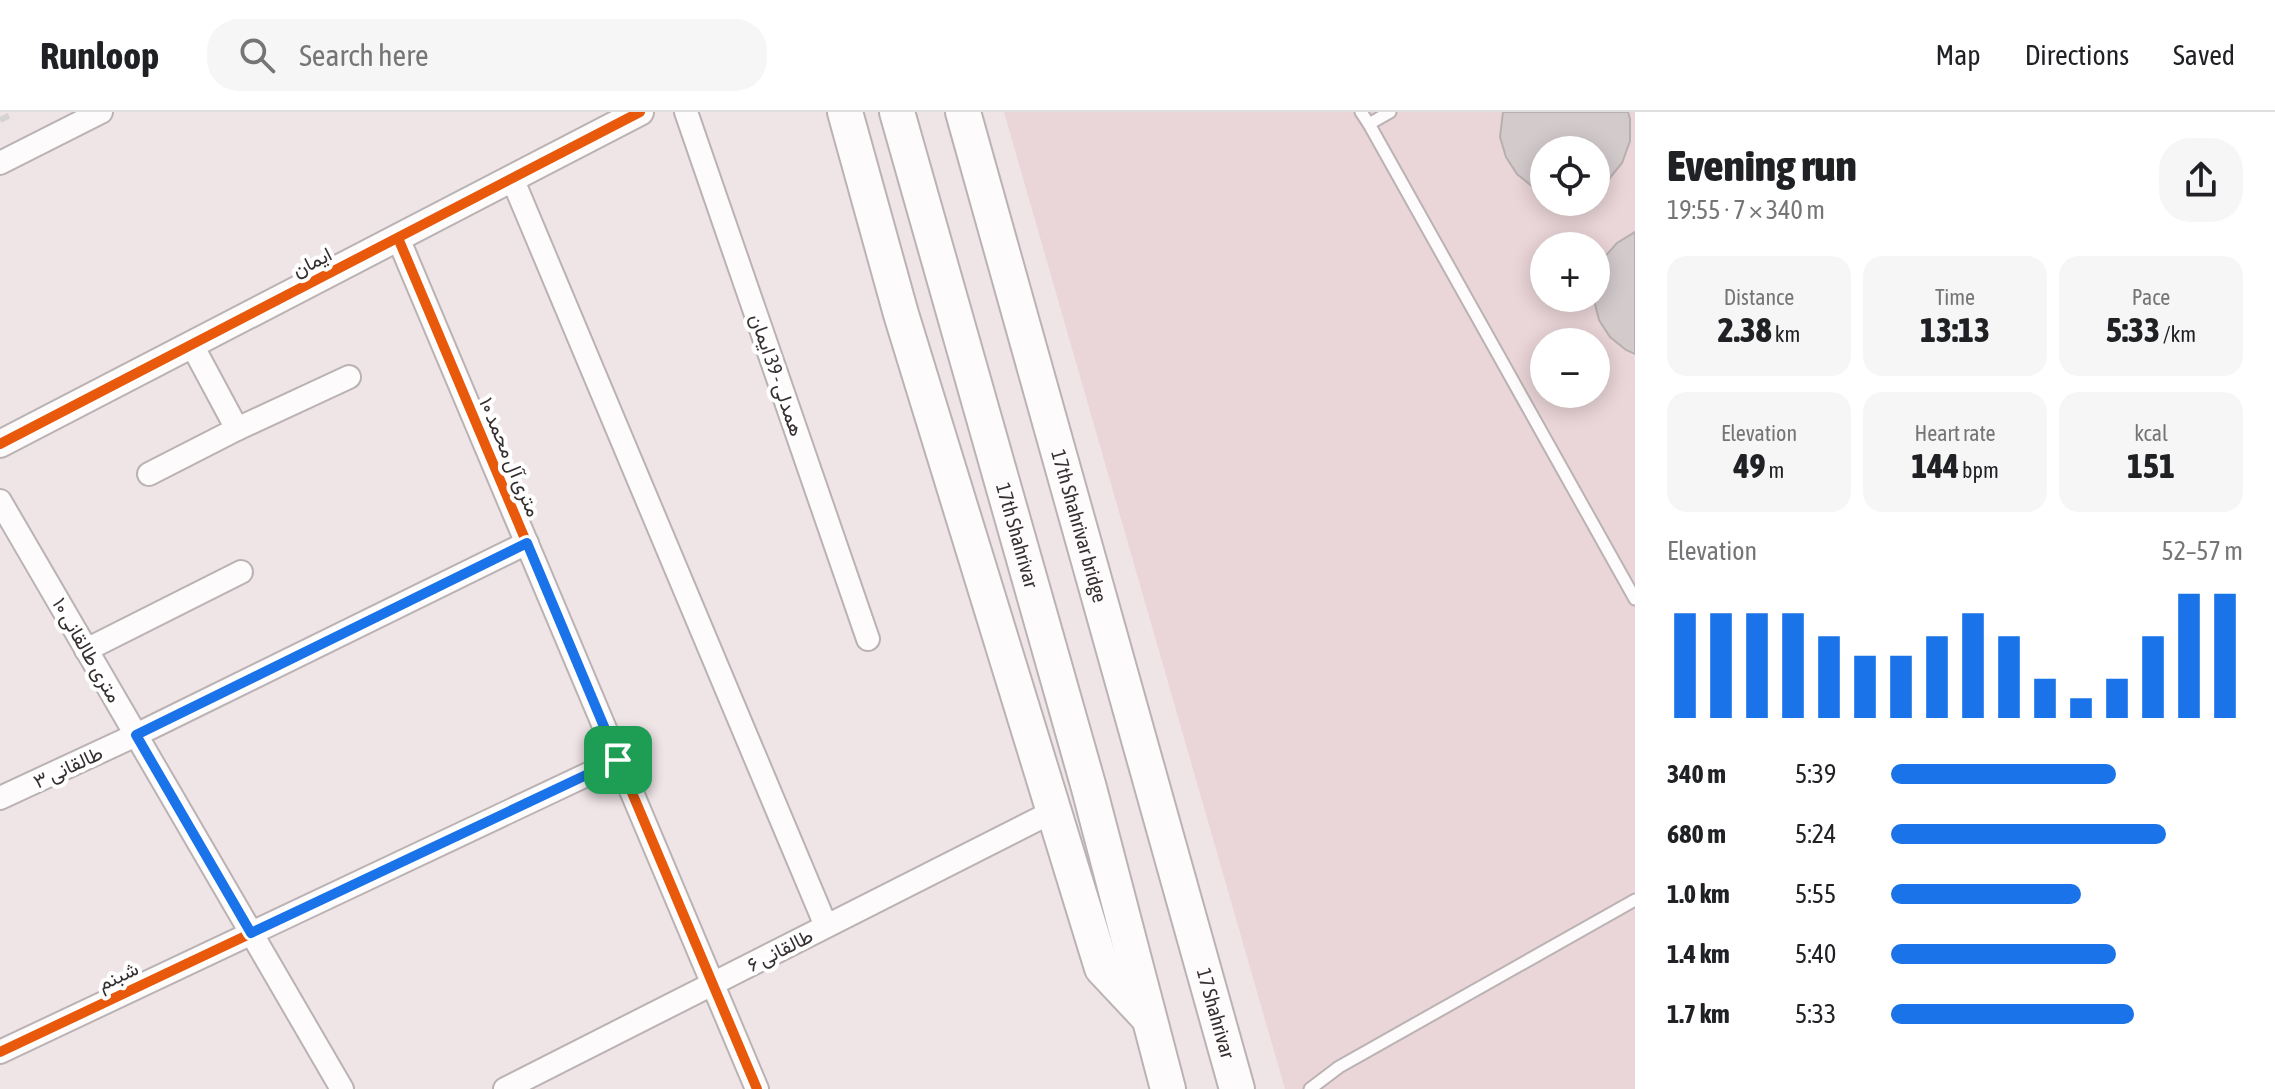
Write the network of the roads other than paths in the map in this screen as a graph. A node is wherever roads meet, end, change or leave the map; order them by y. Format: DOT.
graph roads {
  1 [pos="101,112"];
  2 [pos="640,112"];
  3 [pos="686,112"];
  4 [pos="845,112"];
  5 [pos="897,112"];
  6 [pos="963,112"];
  7 [pos="978,112"];
  8 [pos="1361,112"];
  9 [pos="1390,112"];
  10 [pos="1369,124"];
  11 [pos="0,163"];
  12 [pos="512,178"];
  13 [pos="398,238"];
  14 [pos="192,345"];
  15 [pos="349,377"];
  16 [pos="237,429"];
  17 [pos="0,444"];
  18 [pos="149,474"];
  19 [pos="0,501"];
  20 [pos="527,543"];
  21 [pos="241,572"];
  22 [pos="1635,599"];
  23 [pos="868,639"];
  24 [pos="86,650"];
  25 [pos="136,735"];
  26 [pos="618,760"];
  27 [pos="0,798"];
  28 [pos="1054,811"];
  29 [pos="1635,900"];
  30 [pos="826,926"];
  31 [pos="251,933"];
  32 [pos="1195,939"];
  33 [pos="713,984"];
  34 [pos="1214,1007"];
  35 [pos="1151,1021"];
  36 [pos="0,1052"];
  37 [pos="342,1089"];
  38 [pos="505,1089"];
  39 [pos="757,1089"];
  40 [pos="1168,1089"];
  41 [pos="1237,1089"];
  42 [pos="1310,1089"];
  1 -- 11 [label="street"];
  2 -- 12 [label="street, ایمان"];
  3 -- 23 [label="street, همدلی - 39 ایمان"];
  4 -- 28 [label="main road"];
  5 -- 35 [label="main road, 17th Shahrivar"];
  6 -- 32 [label="main road, 17th Shahrivar bridge"];
  7 -- 34 [label="main road"];
  8 -- 10 [label="lane"];
  9 -- 10 [label="lane"];
  10 -- 22 [label="lane"];
  12 -- 13 [label="street, ایمان"];
  12 -- 30 [label="street"];
  13 -- 14 [label="street, ایمان"];
  13 -- 20 [label="street, ۱۰ متری آل محمد"];
  14 -- 16 [label="street"];
  14 -- 17 [label="street, ایمان"];
  15 -- 16 [label="street"];
  16 -- 18 [label="street"];
  19 -- 24 [label="street, ۱۰ متری طالقانی"];
  20 -- 25 [label="street, طالقانی ۳"];
  20 -- 26 [label="street, ۱۰ متری آل محمد"];
  21 -- 24 [label="street"];
  24 -- 25 [label="street, ۱۰ متری طالقانی"];
  25 -- 27 [label="street, طالقانی ۳"];
  25 -- 31 [label="street, ۱۰ متری طالقانی"];
  26 -- 31 [label="street, شبنم"];
  26 -- 33 [label="street, ۱۰ متری آل محمد"];
  28 -- 30 [label="street, طالقانی ۶"];
  28 -- 35 [label="main road"];
  29 -- 42 [label="lane"];
  30 -- 33 [label="street, طالقانی ۶"];
  31 -- 36 [label="street, شبنم"];
  31 -- 37 [label="street, ۱۰ متری طالقانی"];
  32 -- 34 [label="main road, 17 Shahrivar"];
  33 -- 38 [label="street, طالقانی ۶"];
  33 -- 39 [label="street, ۱۰ متری آل محمد"];
  34 -- 41 [label="main road, 17 Shahrivar"];
  35 -- 40 [label="main road"];
}
